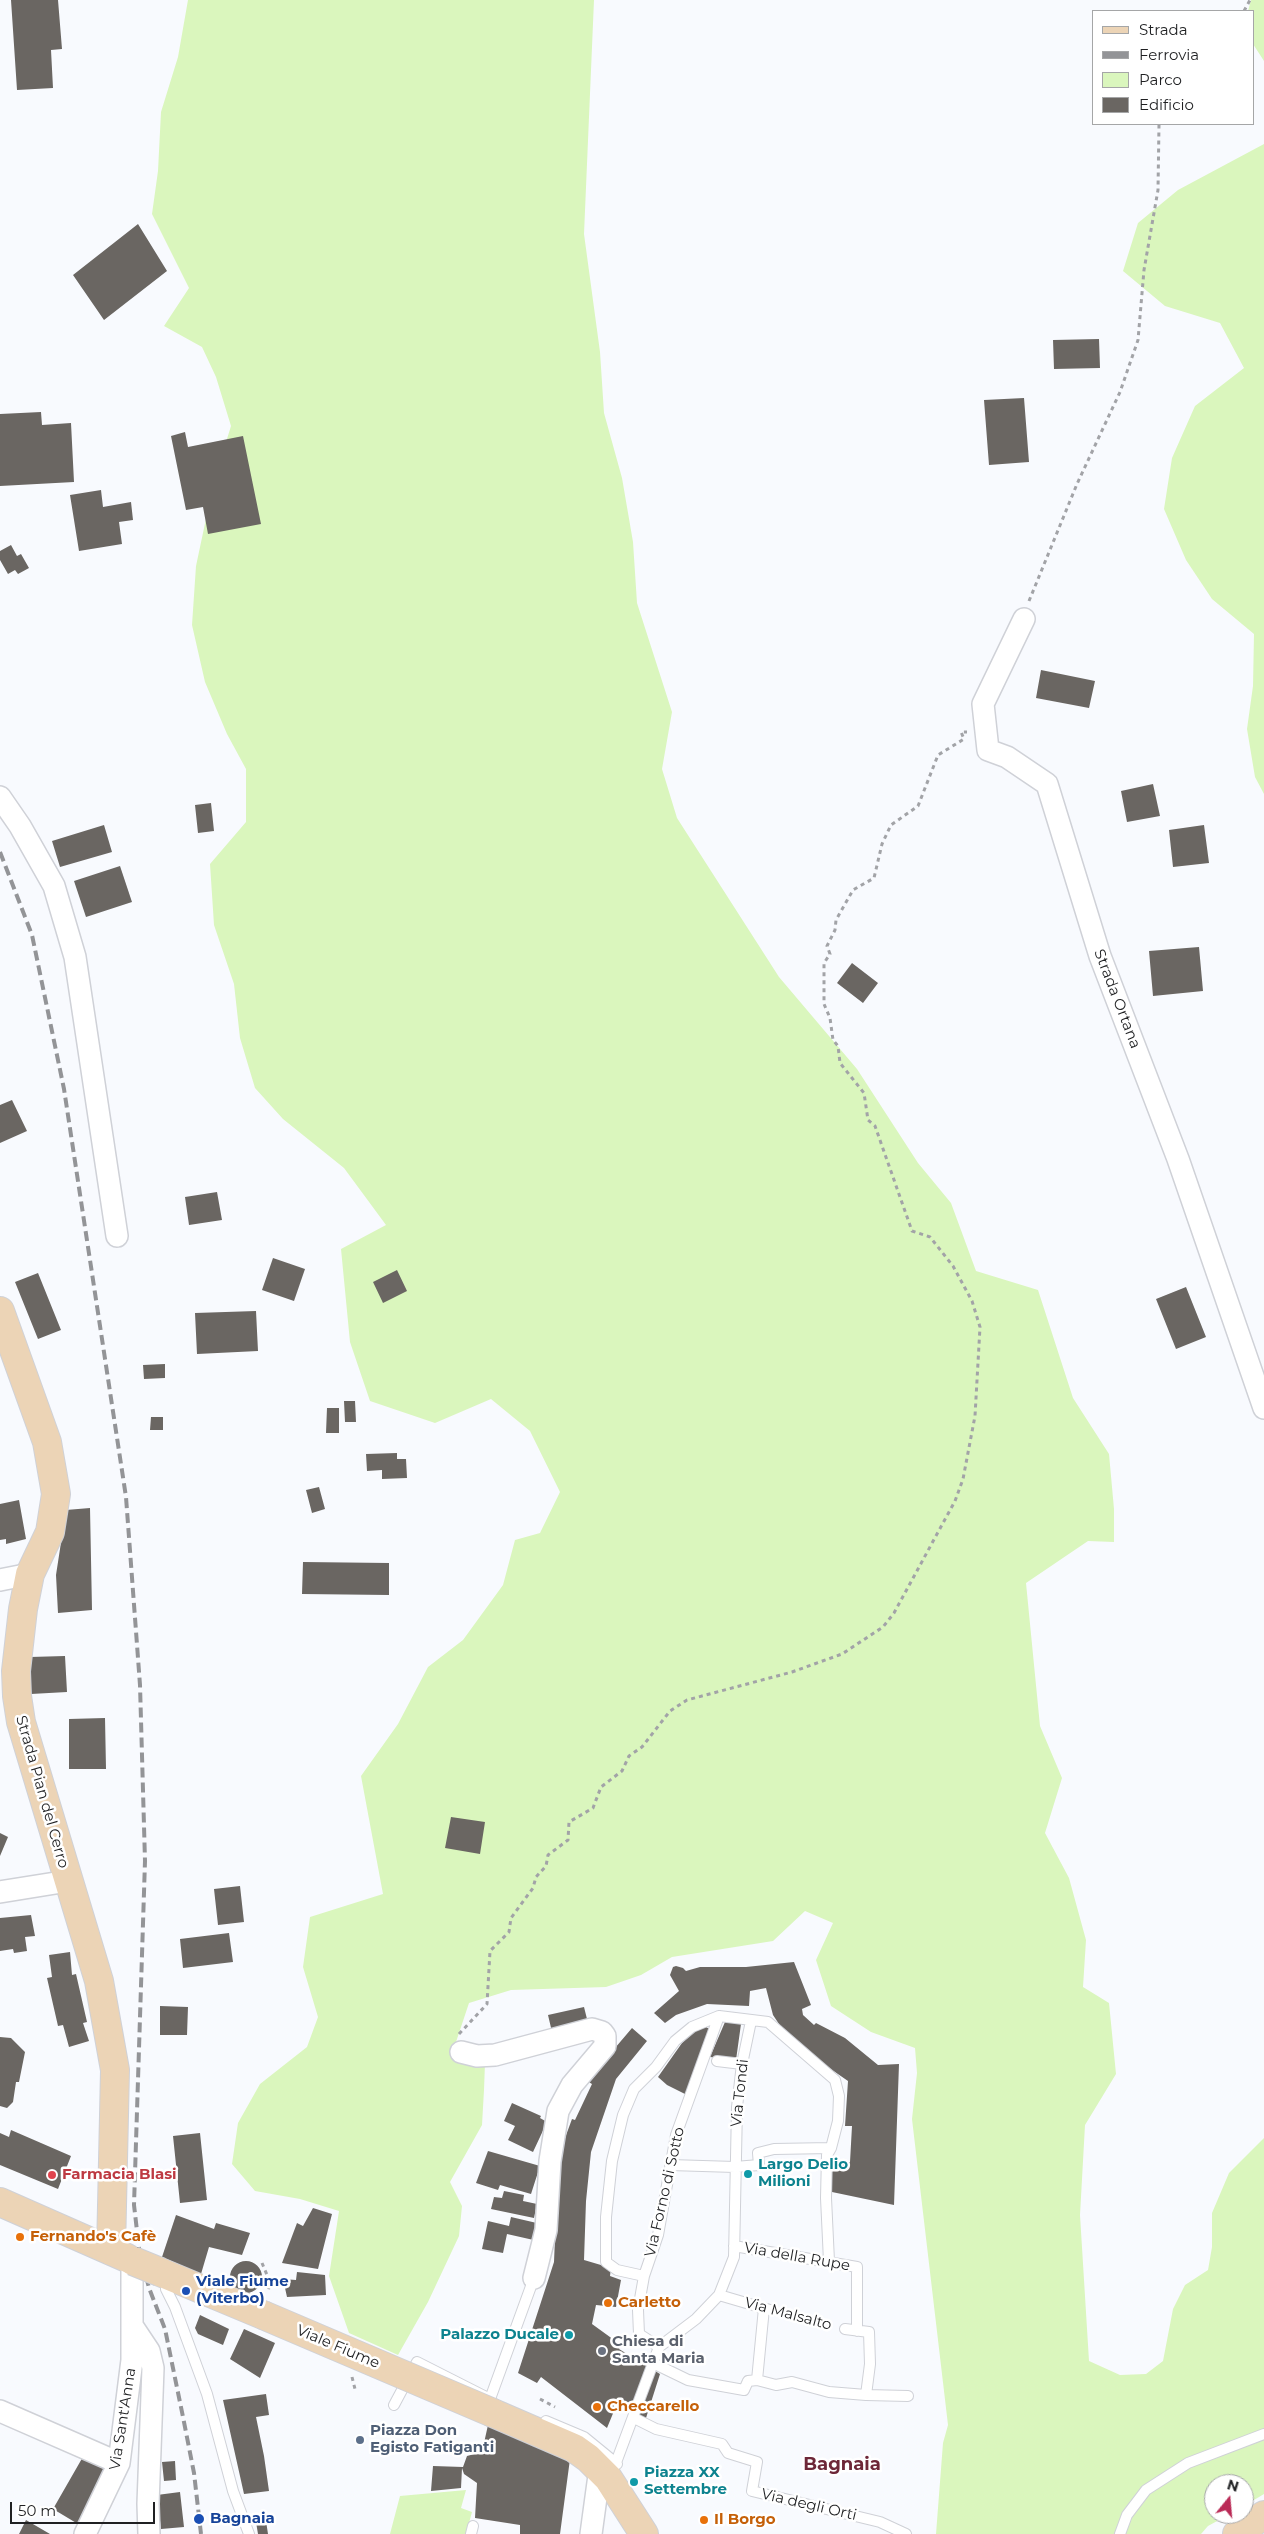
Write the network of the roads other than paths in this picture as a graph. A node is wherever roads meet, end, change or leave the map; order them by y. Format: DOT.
graph roads {
  1 [pos="1024,619"];
  2 [pos="0,797"];
  3 [pos="117,1236"];
  4 [pos="0,1311"];
  5 [pos="1264,1408"];
  6 [pos="30,1574"];
  7 [pos="0,1580"];
  8 [pos="68,1881"];
  9 [pos="0,1892"];
  10 [pos="719,2016"];
  11 [pos="751,2021"];
  12 [pos="461,2052"];
  13 [pos="710,2060"];
  14 [pos="742,2064"];
  15 [pos="832,2148"];
  16 [pos="670,2164"];
  17 [pos="735,2166"];
  18 [pos="0,2202"];
  19 [pos="734,2246"];
  20 [pos="125,2258"];
  21 [pos="829,2261"];
  22 [pos="644,2276"];
  23 [pos="534,2278"];
  24 [pos="176,2288"];
  25 [pos="719,2295"];
  26 [pos="133,2327"];
  27 [pos="845,2329"];
  28 [pos="857,2331"];
  29 [pos="659,2347"];
  30 [pos="653,2363"];
  31 [pos="757,2380"];
  32 [pos="866,2395"];
  33 [pos="908,2396"];
  34 [pos="394,2405"];
  35 [pos="494,2405"];
  36 [pos="0,2411"];
  37 [pos="533,2416"];
  38 [pos="634,2418"];
  39 [pos="1264,2434"];
  40 [pos="119,2464"];
  41 [pos="608,2470"];
  42 [pos="1264,2515"];
  43 [pos="85,2534"];
  44 [pos="150,2534"];
  45 [pos="249,2534"];
  46 [pos="591,2534"];
  47 [pos="644,2534"];
  48 [pos="906,2534"];
  49 [pos="1120,2534"];
  50 [pos="1237,2534"];
  1 -- 5 [label="street, Strada Ortana"];
  2 -- 3 [label="street"];
  4 -- 6 [label="street, Strada Pian del Cerro"];
  6 -- 7 [label="street"];
  6 -- 8 [label="street, Strada Pian del Cerro"];
  8 -- 9 [label="street"];
  8 -- 20 [label="street, Strada Pian del Cerro"];
  10 -- 11 [label="lane"];
  10 -- 13 [label="lane, Via Forno di Sotto"];
  10 -- 22 [label="lane"];
  11 -- 14 [label="lane, Via Tondi"];
  11 -- 15 [label="lane"];
  12 -- 23 [label="street"];
  13 -- 14 [label="lane"];
  13 -- 16 [label="lane, Via Forno di Sotto"];
  14 -- 17 [label="lane, Via Tondi"];
  15 -- 17 [label="lane"];
  15 -- 21 [label="lane"];
  16 -- 17 [label="lane"];
  16 -- 22 [label="lane, Via Forno di Sotto"];
  17 -- 19 [label="lane, Via Tondi"];
  18 -- 20 [label="street, Viale Fiume"];
  19 -- 21 [label="lane, Via della Rupe"];
  19 -- 25 [label="lane, Via Tondi"];
  20 -- 24 [label="street, Viale Fiume, bridge"];
  20 -- 26 [label="street, Via Sant'Anna"];
  21 -- 28 [label="lane, Via della Rupe"];
  22 -- 29 [label="lane, Via Forno di Sotto"];
  23 -- 35 [label="lane"];
  24 -- 35 [label="street, Viale Fiume, bridge"];
  24 -- 45 [label="lane"];
  25 -- 29 [label="lane"];
  25 -- 31 [label="lane, Via Malsalto"];
  26 -- 40 [label="street, Via Sant'Anna"];
  26 -- 44 [label="street, Via Sant'Anna"];
  27 -- 28 [label="lane, Via Malsalto"];
  28 -- 32 [label="lane, Via Malsalto"];
  29 -- 30 [label="lane"];
  30 -- 31 [label="lane"];
  30 -- 38 [label="lane"];
  31 -- 32 [label="lane"];
  32 -- 33 [label="lane"];
  34 -- 35 [label="lane"];
  35 -- 41 [label="street, Viale Fiume"];
  36 -- 40 [label="street"];
  37 -- 41 [label="lane"];
  38 -- 41 [label="lane"];
  38 -- 48 [label="lane, Via degli Orti"];
  39 -- 49 [label="lane"];
  40 -- 43 [label="street, Via Sant'Anna"];
  41 -- 46 [label="street"];
  41 -- 47 [label="street, Viale Fiume"];
  42 -- 50 [label="street"];
}
